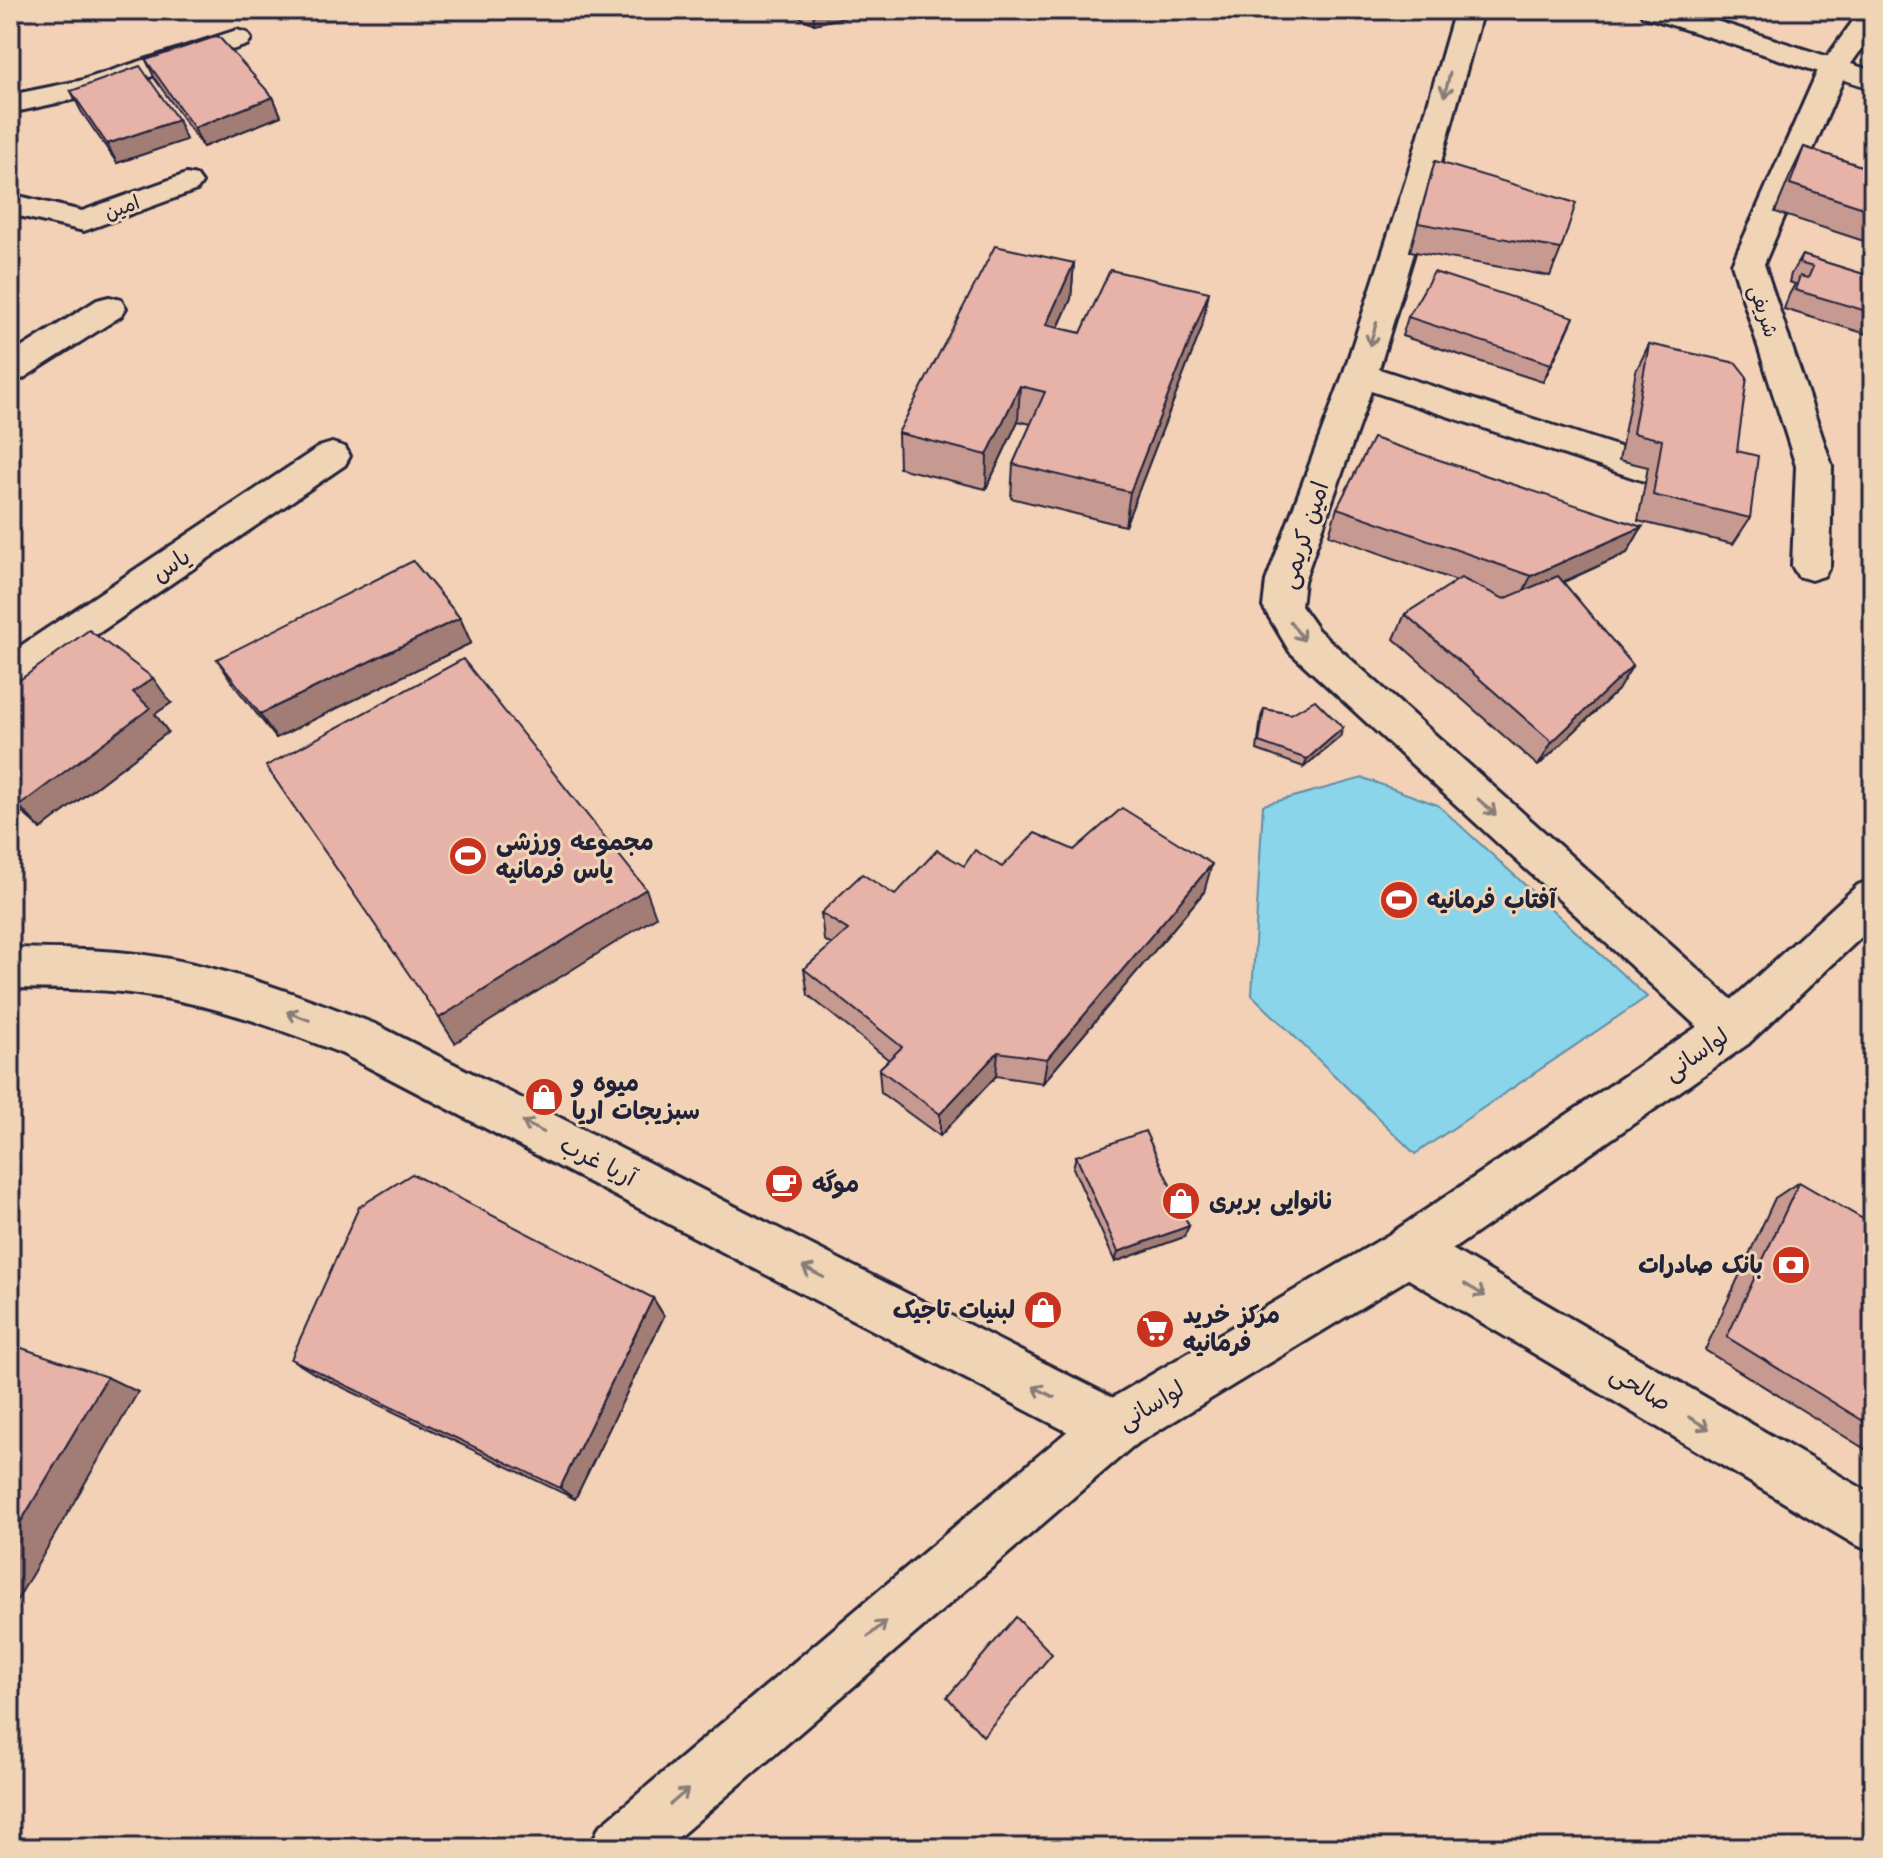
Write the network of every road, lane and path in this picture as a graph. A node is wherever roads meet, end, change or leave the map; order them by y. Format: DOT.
graph roads {
  1 [pos="1469,10"];
  2 [pos="1653,10"];
  3 [pos="1873,13"];
  4 [pos="237,39"];
  5 [pos="1834,68"];
  6 [pos="1873,80"];
  7 [pos="10,104"];
  8 [pos="186,183"];
  9 [pos="10,204"];
  10 [pos="109,308"];
  11 [pos="10,371"];
  12 [pos="1360,375"];
  13 [pos="332,456"];
  14 [pos="1644,468"];
  15 [pos="1811,566"];
  16 [pos="10,673"];
  17 [pos="1873,898"];
  18 [pos="10,968"];
  19 [pos="1732,1029"];
  20 [pos="1408,1251"];
  21 [pos="1114,1427"];
  22 [pos="1873,1525"];
  23 [pos="620,1848"];
  1 -- 12 [label="street, امین کریمی, one-way"];
  2 -- 5 [label="street"];
  3 -- 5 [label="street, شریفی"];
  4 -- 7 [label="street"];
  5 -- 6 [label="street"];
  5 -- 15 [label="street, شریفی"];
  8 -- 9 [label="street, امین"];
  10 -- 11 [label="street"];
  12 -- 14 [label="street"];
  12 -- 19 [label="street, امین کریمی, one-way"];
  13 -- 16 [label="street, یاس"];
  17 -- 19 [label="street, لواسانی"];
  21 -- 18 [label="street, آریا غرب, one-way"];
  19 -- 20 [label="street, لواسانی"];
  20 -- 21 [label="street, لواسانی"];
  20 -- 22 [label="street, صالحی, one-way"];
  23 -- 21 [label="street, لواسانی, one-way"];
}
